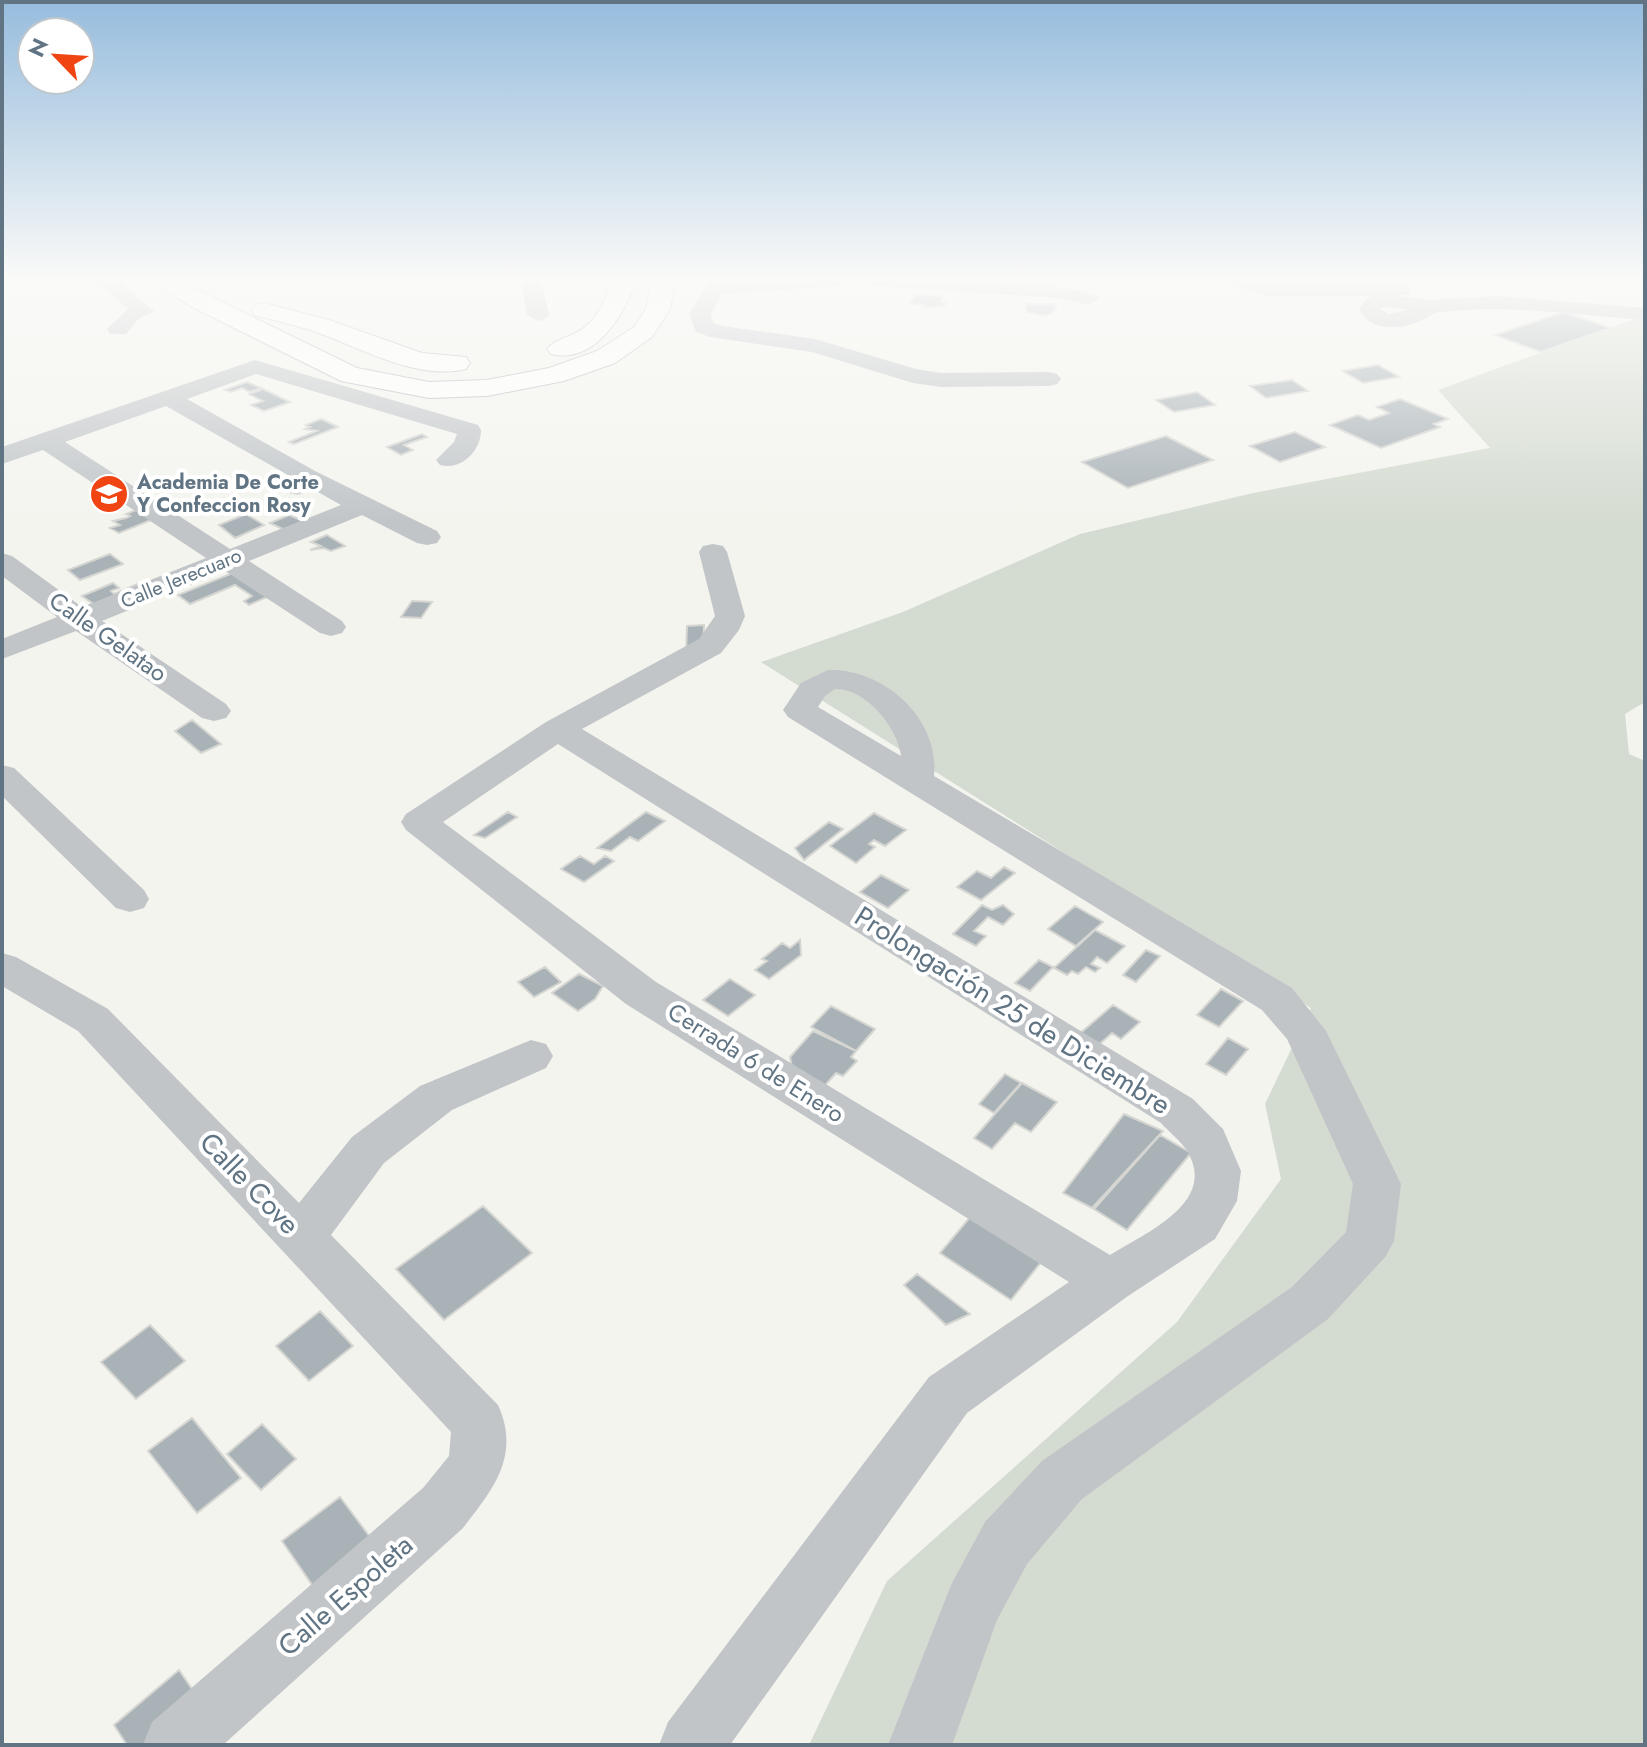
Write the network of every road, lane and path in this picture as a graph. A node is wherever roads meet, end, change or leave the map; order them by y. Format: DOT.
graph roads {
  1 [pos="322,362"];
  2 [pos="364,362"];
  3 [pos="559,362"];
  4 [pos="593,362"];
  5 [pos="869,362"];
  6 [pos="1049,379"];
  7 [pos="168,398"];
  8 [pos="46,441"];
  9 [pos="2,456"];
  10 [pos="449,460"];
  11 [pos="361,506"];
  12 [pos="427,537"];
  13 [pos="713,552"];
  14 [pos="229,559"];
  15 [pos="2,562"];
  16 [pos="79,619"];
  17 [pos="331,627"];
  18 [pos="2,650"];
  19 [pos="214,711"];
  20 [pos="558,729"];
  21 [pos="2,776"];
  22 [pos="916,780"];
  23 [pos="130,899"];
  24 [pos="2,967"];
  25 [pos="531,1056"];
  26 [pos="301,1237"];
  27 [pos="1110,1281"];
  28 [pos="479,1423"];
  29 [pos="175,1745"];
  30 [pos="691,1745"];
  31 [pos="920,1745"];
  1 -- 4 [label="main road"];
  2 -- 3 [label="main road"];
  5 -- 6 [label="street"];
  7 -- 8 [label="street"];
  7 -- 10 [label="street"];
  7 -- 11 [label="street"];
  8 -- 9 [label="street"];
  8 -- 14 [label="street"];
  11 -- 12 [label="street"];
  11 -- 14 [label="street, Calle Jerecuaro"];
  13 -- 20 [label="street"];
  14 -- 16 [label="street, Calle Jerecuaro"];
  14 -- 17 [label="street"];
  15 -- 16 [label="street, Calle Gelatao"];
  16 -- 18 [label="street, Calle Jerecuaro"];
  16 -- 19 [label="street, Calle Gelatao"];
  20 -- 27 [label="street, Prolongación 25 de Diciembre"];
  20 -- 27 [label="street, Cerrada 6 de Enero"];
  21 -- 23 [label="street"];
  22 -- 31 [label="street"];
  24 -- 26 [label="street, Calle Cove"];
  25 -- 26 [label="street"];
  26 -- 28 [label="street, Calle Cove"];
  27 -- 30 [label="street, Prolongación 25 de Diciembre"];
  28 -- 29 [label="street, Calle Espoleta"];
}
